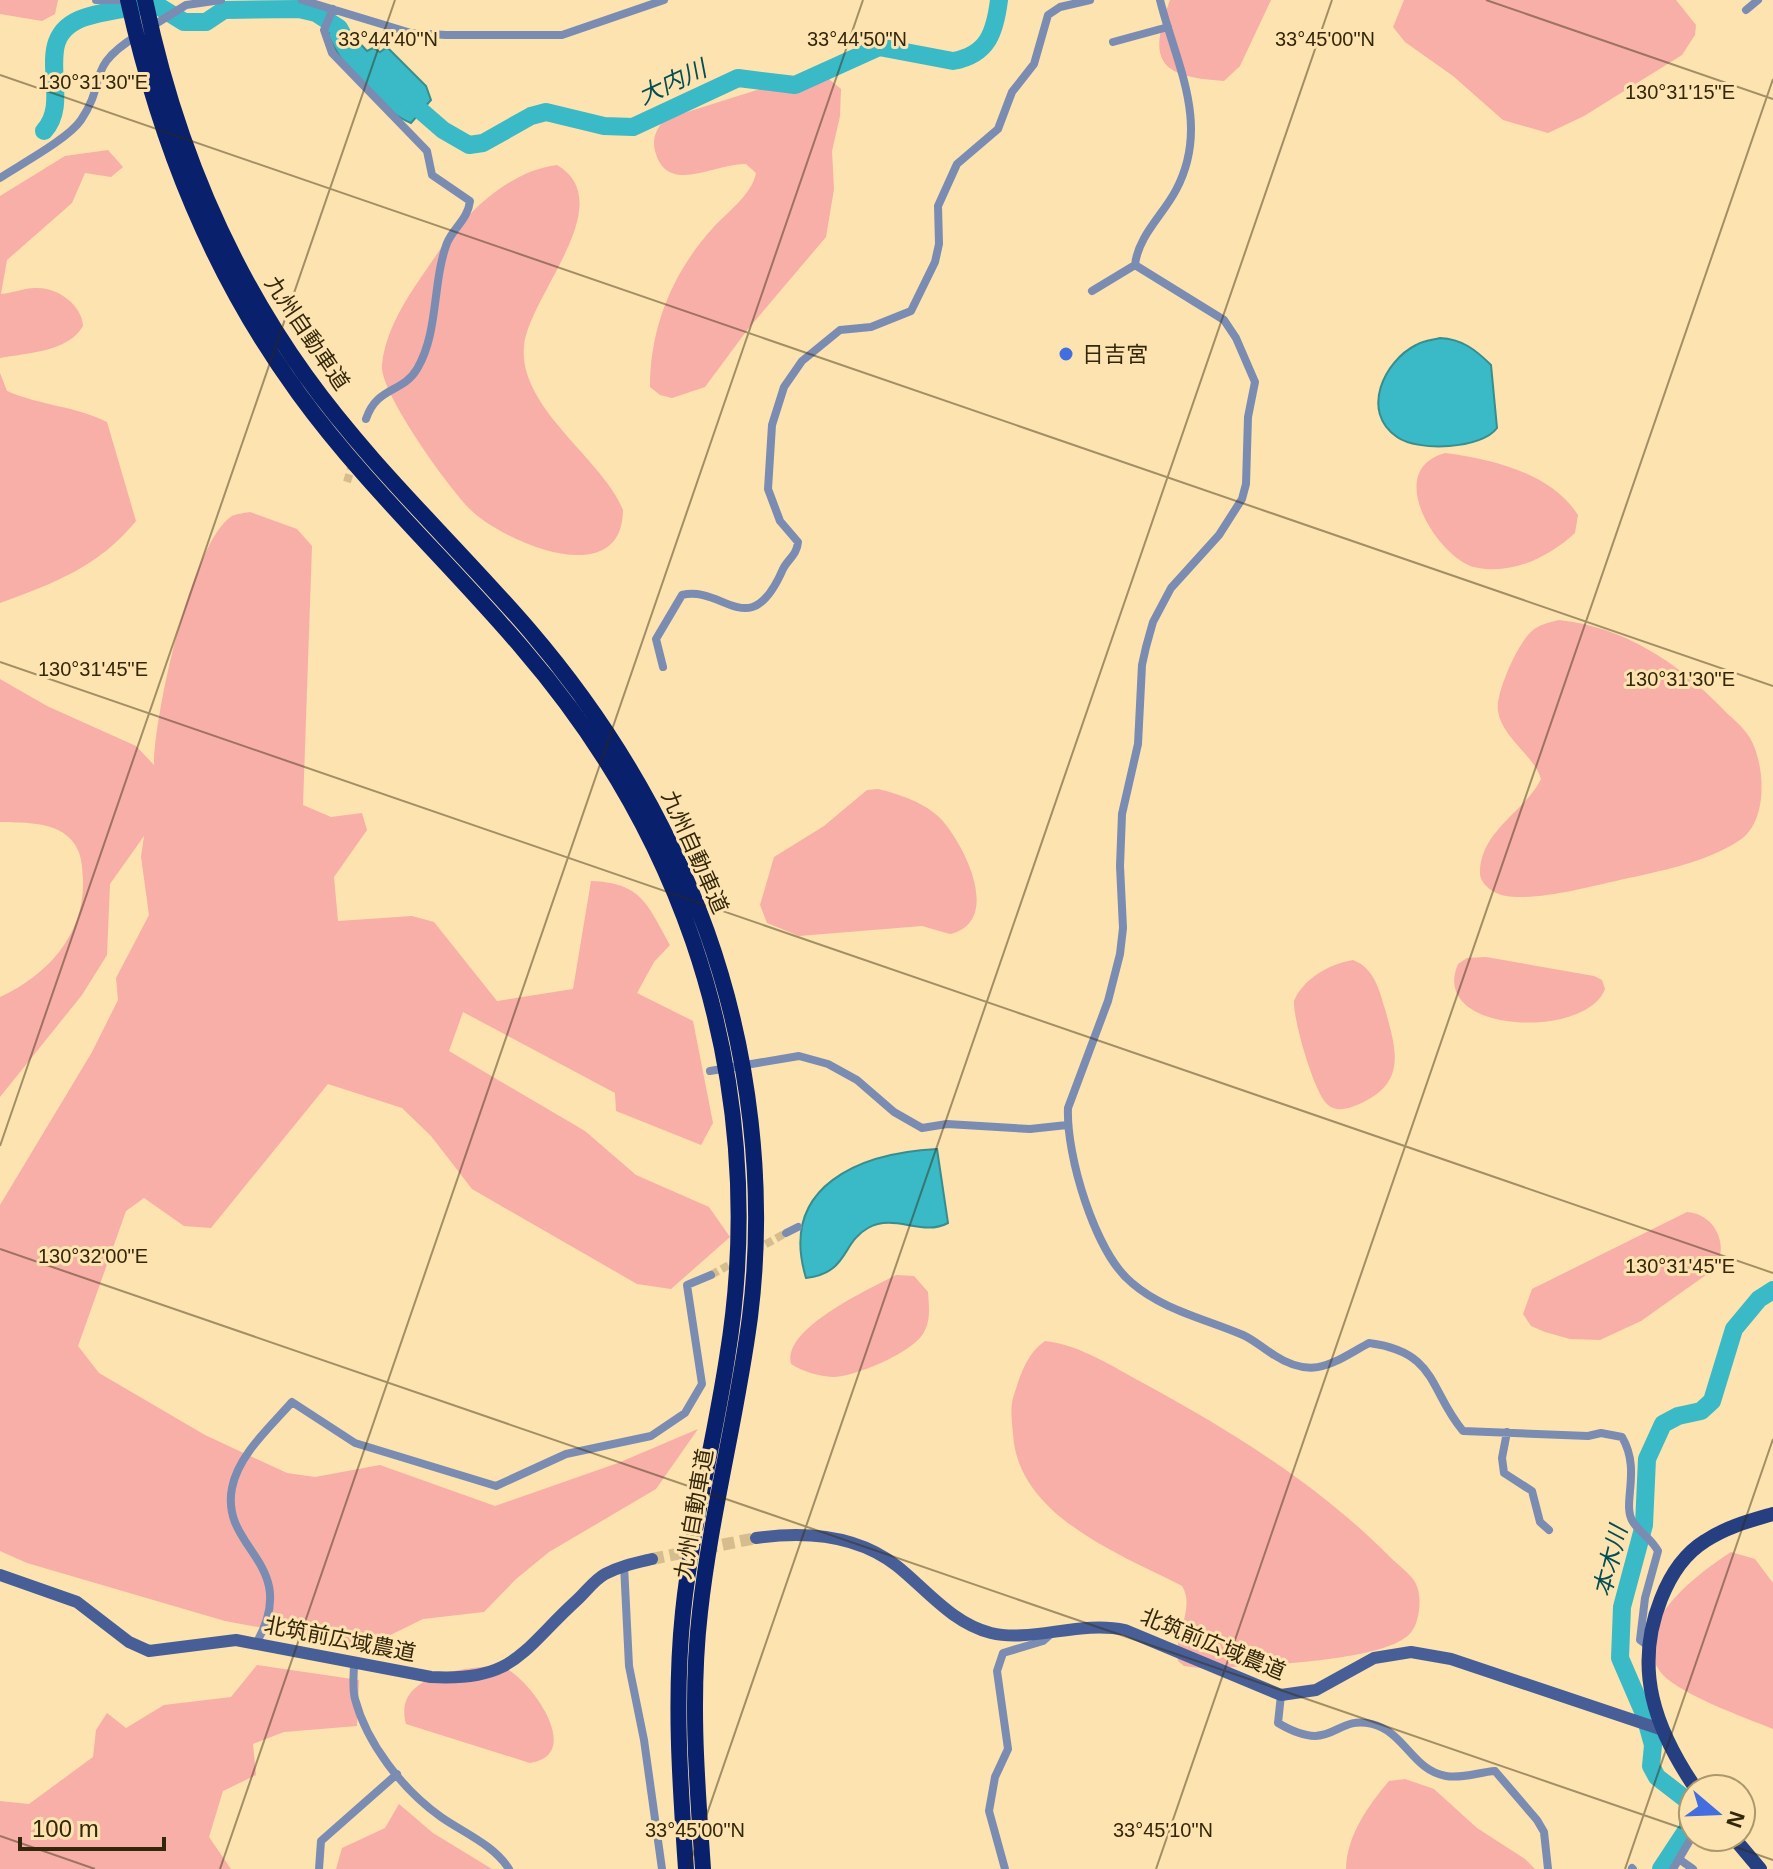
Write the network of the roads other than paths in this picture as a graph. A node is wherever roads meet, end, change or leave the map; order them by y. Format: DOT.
graph roads {
  1 [pos="96,0"];
  2 [pos="126,0"];
  3 [pos="145,0"];
  4 [pos="221,0"];
  5 [pos="302,0"];
  6 [pos="664,0"];
  7 [pos="1090,0"];
  8 [pos="1160,0"];
  9 [pos="1758,0"];
  10 [pos="183,2"];
  11 [pos="333,9"];
  12 [pos="1746,10"];
  13 [pos="1168,27"];
  14 [pos="1113,42"];
  15 [pos="155,76"];
  16 [pos="0,178"];
  17 [pos="1135,265"];
  18 [pos="1092,291"];
  19 [pos="366,419"];
  20 [pos="663,667"];
  21 [pos="710,1071"];
  22 [pos="1067,1125"];
  23 [pos="798,1227"];
  24 [pos="786,1233"];
  25 [pos="711,1275"];
  26 [pos="1507,1432"];
  27 [pos="1773,1514"];
  28 [pos="1549,1530"];
  29 [pos="756,1538"];
  30 [pos="652,1559"];
  31 [pos="624,1565"];
  32 [pos="0,1575"];
  33 [pos="1056,1630"];
  34 [pos="257,1642"];
  35 [pos="1647,1645"];
  36 [pos="354,1662"];
  37 [pos="1281,1695"];
  38 [pos="1656,1728"];
  39 [pos="1686,1773"];
  40 [pos="397,1774"];
  41 [pos="1682,1853"];
  42 [pos="1746,1853"];
  43 [pos="1679,1859"];
  44 [pos="319,1869"];
  45 [pos="509,1869"];
  46 [pos="662,1869"];
  47 [pos="686,1869"];
  48 [pos="703,1869"];
  49 [pos="1005,1869"];
  50 [pos="1548,1869"];
  51 [pos="1673,1869"];
  52 [pos="1693,1869"];
  53 [pos="1760,1869"];
  1 -- 2 [label="street"];
  2 -- 15 [label="highway, 九州自動車道"];
  3 -- 15 [label="highway, 九州自動車道"];
  4 -- 10 [label="street"];
  5 -- 11 [label="street"];
  6 -- 11 [label="street"];
  7 -- 20 [label="street"];
  8 -- 13 [label="street"];
  9 -- 12 [label="street"];
  10 -- 16 [label="street"];
  11 -- 19 [label="street"];
  13 -- 14 [label="street"];
  13 -- 17 [label="street"];
  15 -- 47 [label="highway, 九州自動車道"];
  15 -- 48 [label="highway, 九州自動車道"];
  17 -- 18 [label="street"];
  17 -- 22 [label="street"];
  21 -- 22 [label="street"];
  22 -- 26 [label="street"];
  23 -- 24 [label="street"];
  25 -- 34 [label="street"];
  26 -- 28 [label="street"];
  26 -- 35 [label="street"];
  27 -- 35 [label="main road"];
  29 -- 33 [label="street, 北筑前広域農道"];
  30 -- 31 [label="street, 北筑前広域農道"];
  31 -- 36 [label="street, 北筑前広域農道"];
  31 -- 46 [label="street"];
  32 -- 34 [label="street, 北筑前広域農道"];
  33 -- 37 [label="street, 北筑前広域農道"];
  33 -- 49 [label="street"];
  34 -- 36 [label="street, 北筑前広域農道"];
  35 -- 38 [label="main road"];
  36 -- 40 [label="street"];
  37 -- 38 [label="street, 北筑前広域農道"];
  37 -- 50 [label="street"];
  38 -- 39 [label="main road"];
  40 -- 44 [label="street"];
  40 -- 45 [label="street"];
  41 -- 43 [label="street"];
  42 -- 53 [label="main road"];
  43 -- 51 [label="street"];
  43 -- 52 [label="street"];
}
